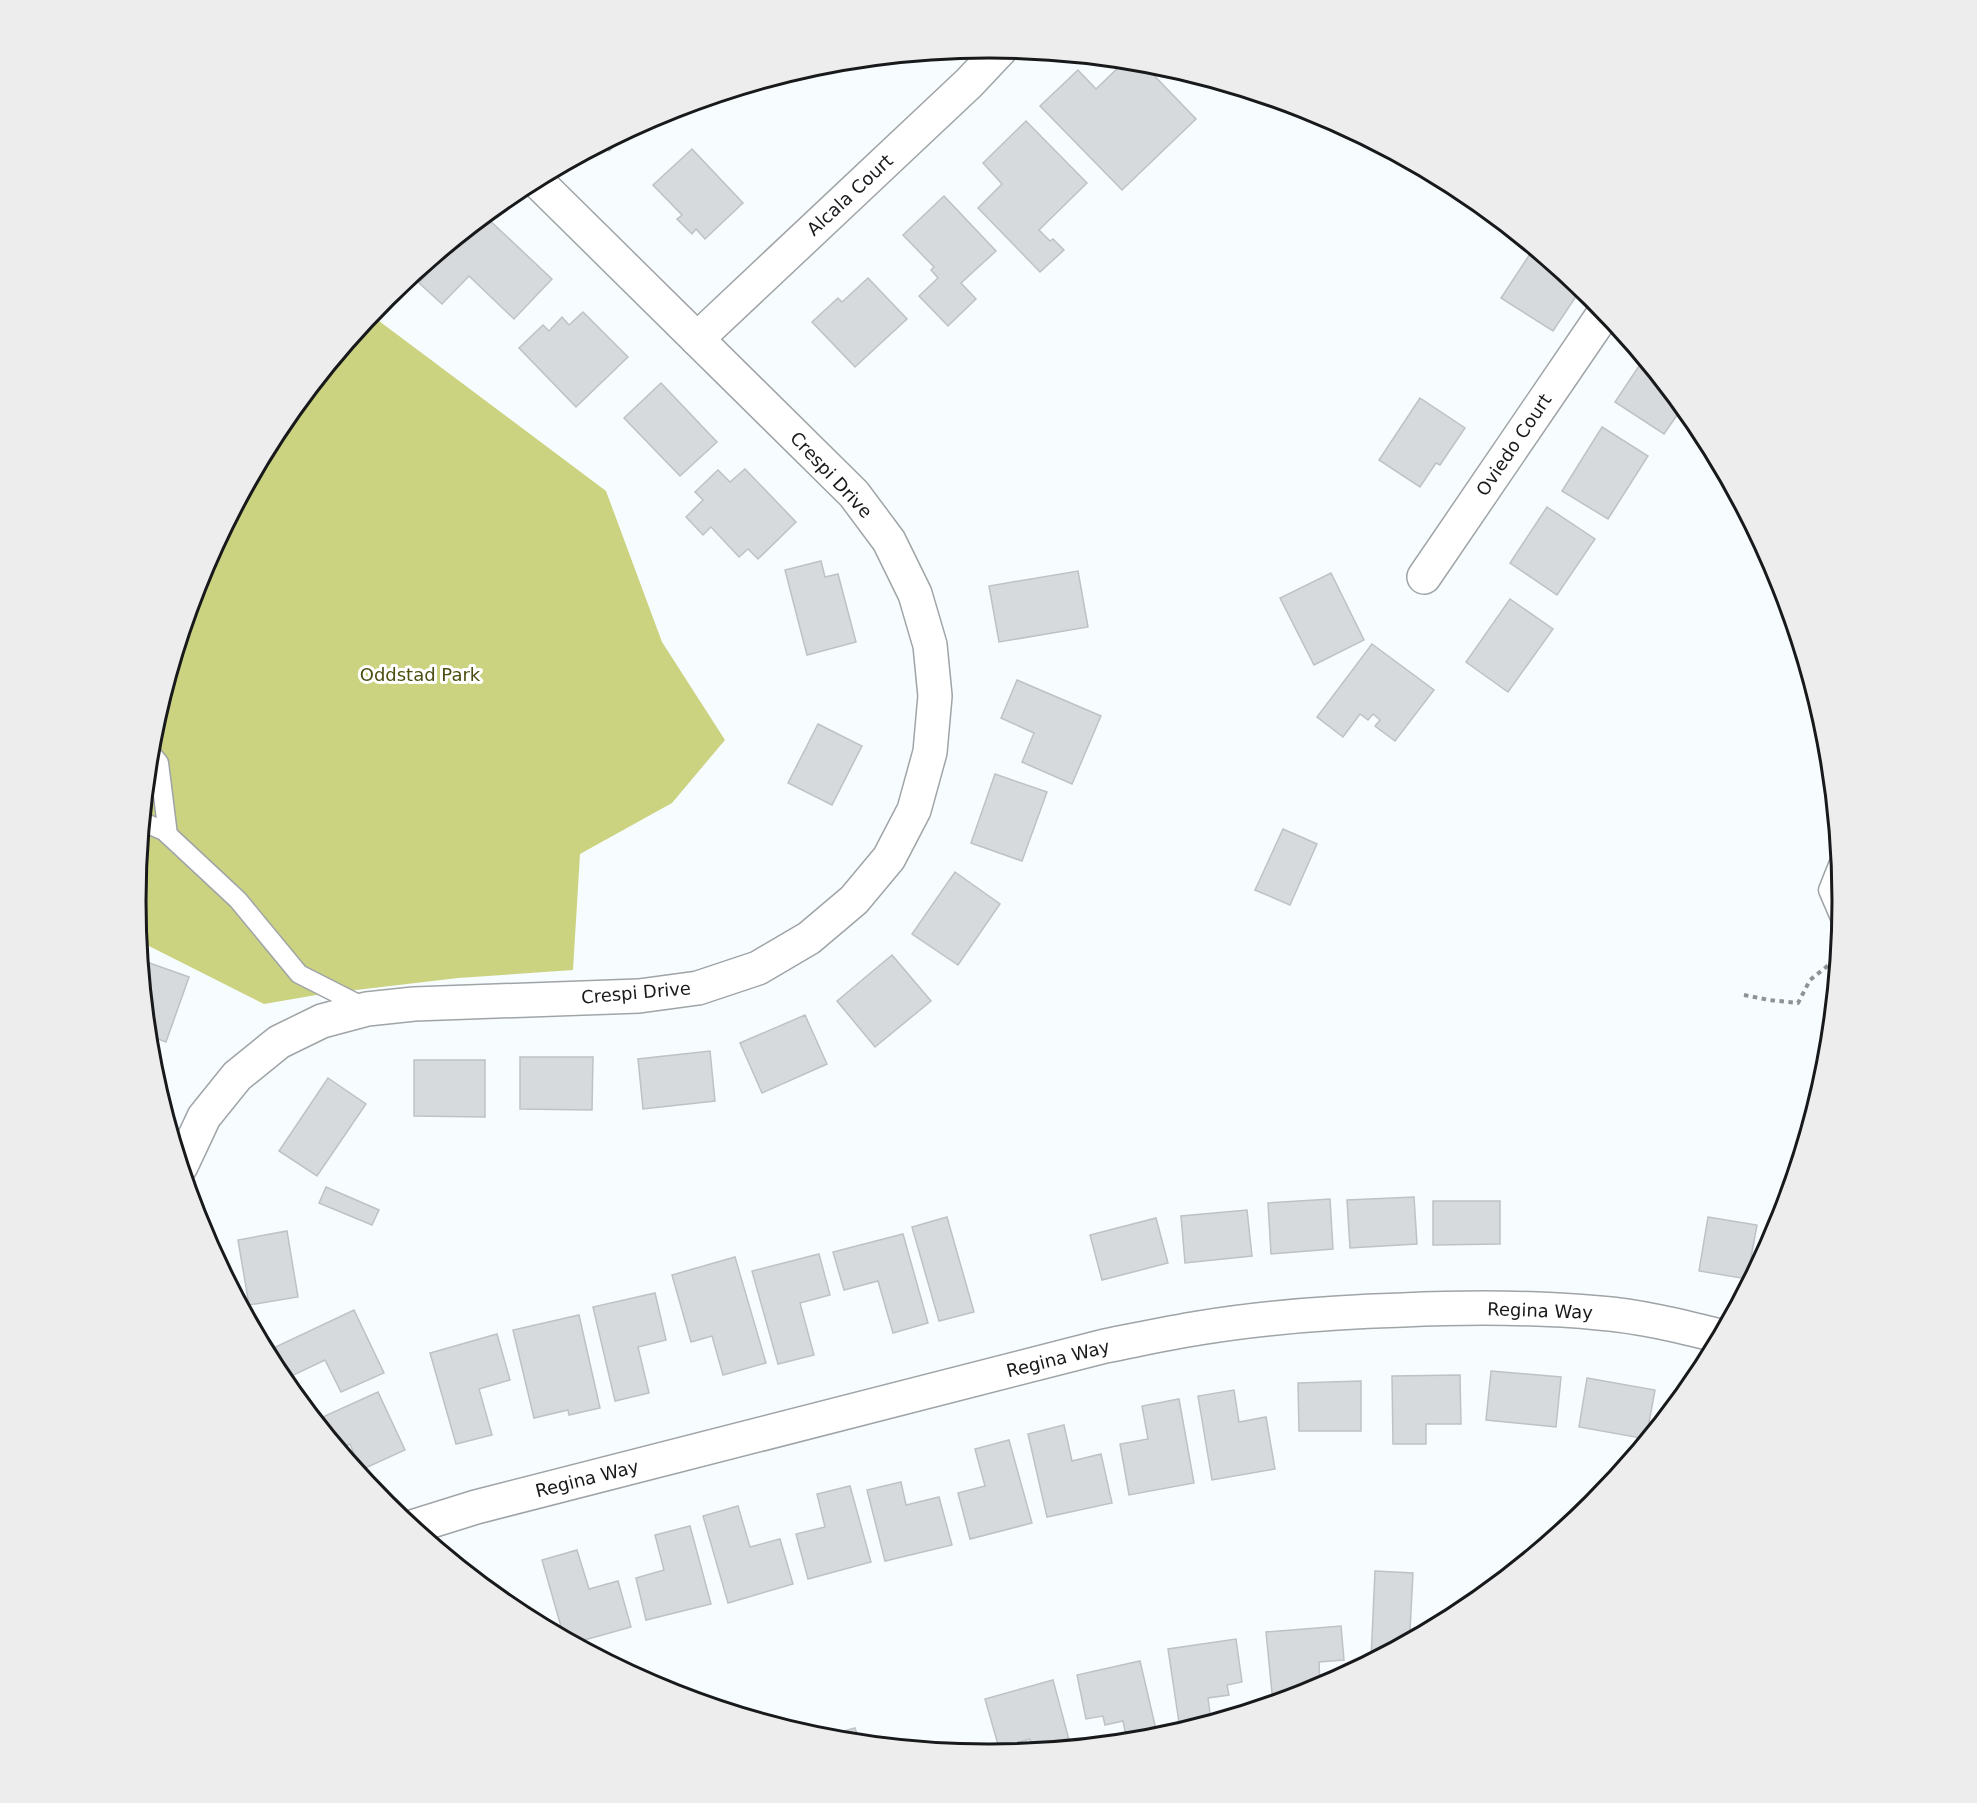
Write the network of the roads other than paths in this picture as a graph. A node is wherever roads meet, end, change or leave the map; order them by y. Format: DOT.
graph roads {
  1 [pos="992,58"];
  2 [pos="543,187"];
  3 [pos="1599,320"];
  4 [pos="698,339"];
  5 [pos="1424,577"];
  6 [pos="158,762"];
  7 [pos="149,825"];
  8 [pos="168,835"];
  9 [pos="1831,882"];
  10 [pos="1832,899"];
  11 [pos="367,1009"];
  12 [pos="185,1155"];
  13 [pos="1712,1333"];
  14 [pos="421,1524"];
  1 -- 4 [label="street, Alcala Court"];
  2 -- 4 [label="street, Crespi Drive"];
  3 -- 5 [label="street, Oviedo Court"];
  4 -- 11 [label="street, Crespi Drive"];
  6 -- 8 [label="lane"];
  7 -- 8 [label="lane"];
  8 -- 11 [label="lane"];
  9 -- 10 [label="lane"];
  11 -- 12 [label="street, Crespi Drive"];
  13 -- 14 [label="street, Regina Way"];
}
